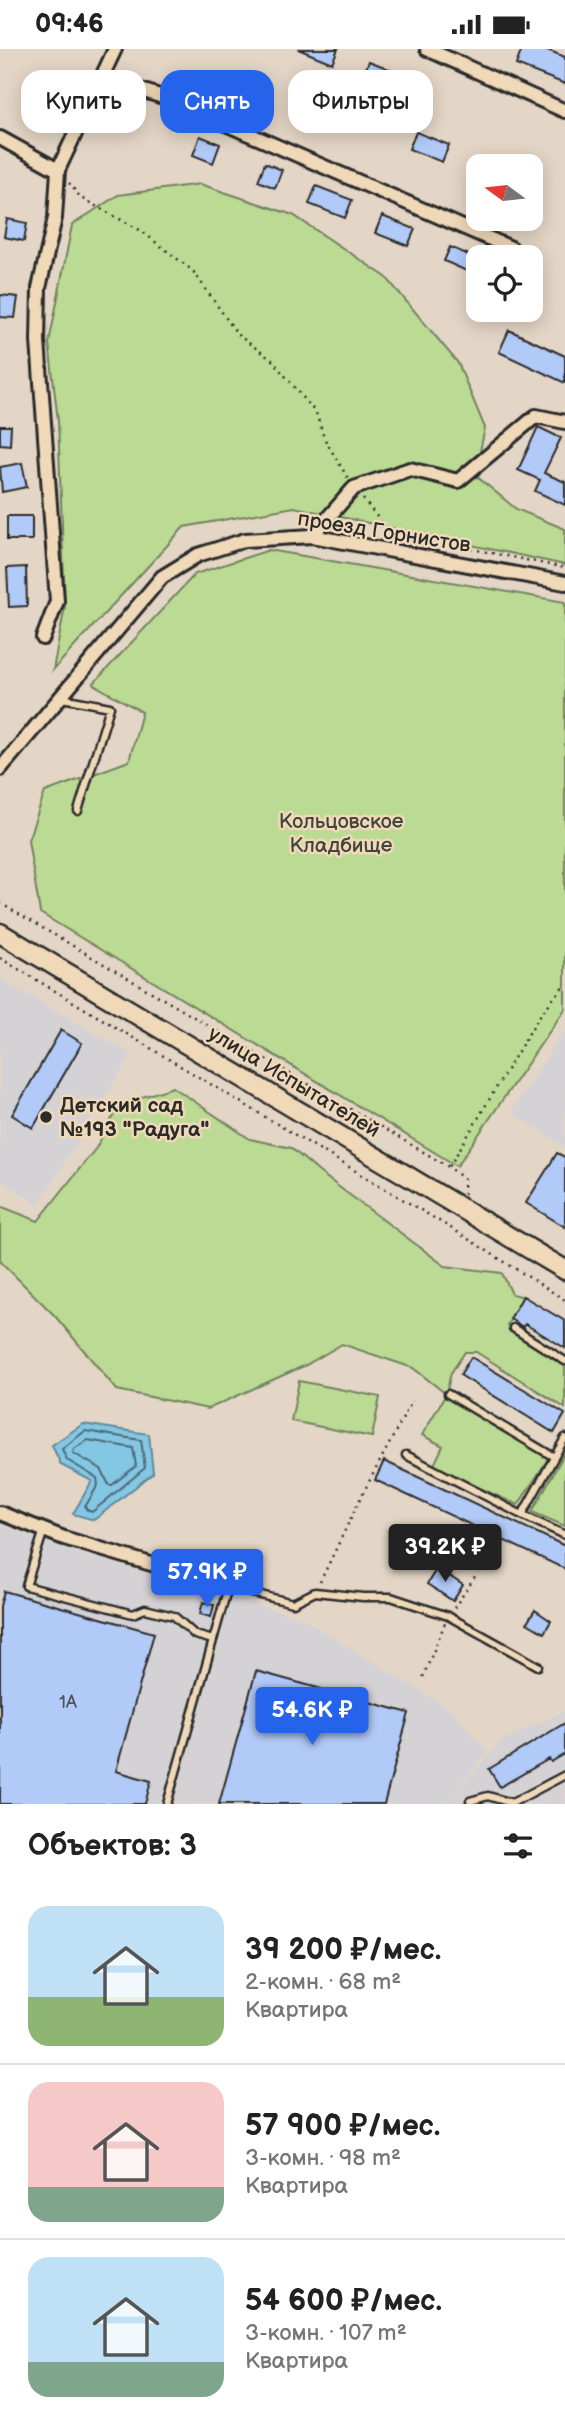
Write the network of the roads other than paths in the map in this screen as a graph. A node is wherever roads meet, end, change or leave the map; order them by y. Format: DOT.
graph roads {
  1 [pos="115,49"];
  2 [pos="427,49"];
  3 [pos="106,70"];
  4 [pos="146,92"];
  5 [pos="565,111"];
  6 [pos="76,133"];
  7 [pos="0,138"];
  8 [pos="58,170"];
  9 [pos="504,245"];
  10 [pos="565,422"];
  11 [pos="312,536"];
  12 [pos="565,583"];
  13 [pos="43,638"];
  14 [pos="60,698"];
  15 [pos="0,769"];
  16 [pos="78,811"];
  17 [pos="0,933"];
  18 [pos="565,1270"];
  19 [pos="513,1328"];
  20 [pos="565,1361"];
  21 [pos="448,1394"];
  22 [pos="565,1438"];
  23 [pos="406,1455"];
  24 [pos="554,1457"];
  25 [pos="0,1513"];
  26 [pos="522,1515"];
  27 [pos="44,1530"];
  28 [pos="565,1535"];
  29 [pos="228,1587"];
  30 [pos="213,1640"];
  31 [pos="538,1666"];
  32 [pos="565,1775"];
  33 [pos="470,1801"];
  34 [pos="167,1804"];
  1 -- 3 [label="street"];
  2 -- 5 [label="street"];
  4 -- 9 [label="street"];
  6 -- 8 [label="street"];
  7 -- 8 [label="street"];
  8 -- 13 [label="street"];
  10 -- 11 [label="street"];
  11 -- 12 [label="street, проезд Горнистов"];
  11 -- 14 [label="street, проезд Горнистов"];
  14 -- 15 [label="street, проезд Горнистов"];
  14 -- 16 [label="lane"];
  17 -- 18 [label="main road, улица Испытателей"];
  19 -- 20 [label="lane"];
  21 -- 24 [label="lane"];
  22 -- 24 [label="lane"];
  23 -- 26 [label="lane"];
  24 -- 26 [label="lane"];
  25 -- 27 [label="street"];
  26 -- 28 [label="lane"];
  27 -- 29 [label="street"];
  27 -- 30 [label="lane"];
  29 -- 30 [label="lane"];
  29 -- 31 [label="lane"];
  30 -- 34 [label="lane"];
  32 -- 33 [label="lane"];
}
